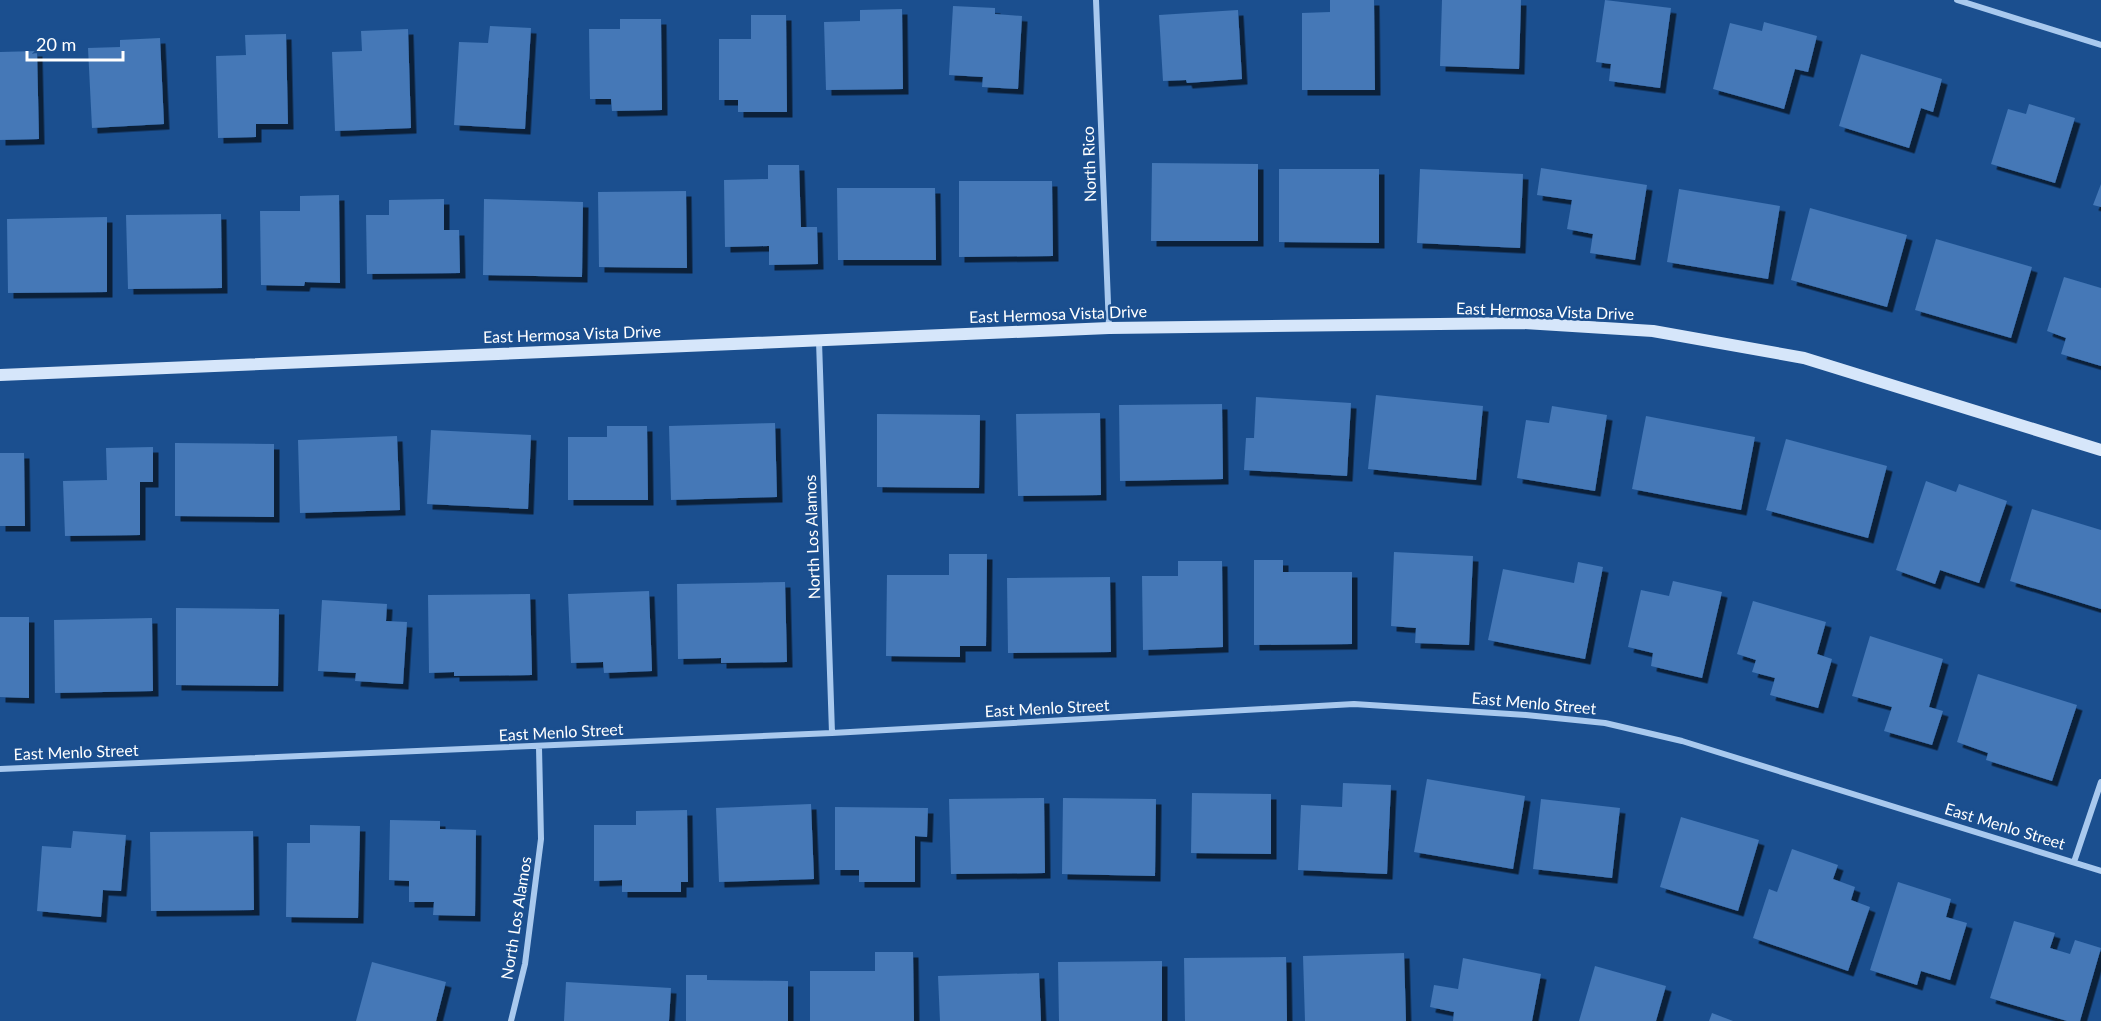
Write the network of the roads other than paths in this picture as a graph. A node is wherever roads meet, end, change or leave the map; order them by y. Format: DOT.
graph roads {
  1 [pos="1096,0"];
  2 [pos="1957,0"];
  3 [pos="2101,45"];
  4 [pos="1109,328"];
  5 [pos="819,340"];
  6 [pos="0,375"];
  7 [pos="2101,450"];
  8 [pos="832,733"];
  9 [pos="539,747"];
  10 [pos="0,769"];
  11 [pos="2101,782"];
  12 [pos="2074,862"];
  13 [pos="2101,871"];
  14 [pos="512,1021"];
  1 -- 4 [label="street, North Rico"];
  2 -- 3 [label="street"];
  4 -- 5 [label="street, East Hermosa Vista Drive"];
  4 -- 7 [label="street, East Hermosa Vista Drive"];
  5 -- 6 [label="street, East Hermosa Vista Drive"];
  5 -- 8 [label="street, North Los Alamos"];
  8 -- 9 [label="street, East Menlo Street"];
  8 -- 12 [label="street, East Menlo Street"];
  9 -- 10 [label="street, East Menlo Street"];
  9 -- 14 [label="street, North Los Alamos"];
  11 -- 12 [label="street"];
  12 -- 13 [label="street, East Menlo Street"];
}
